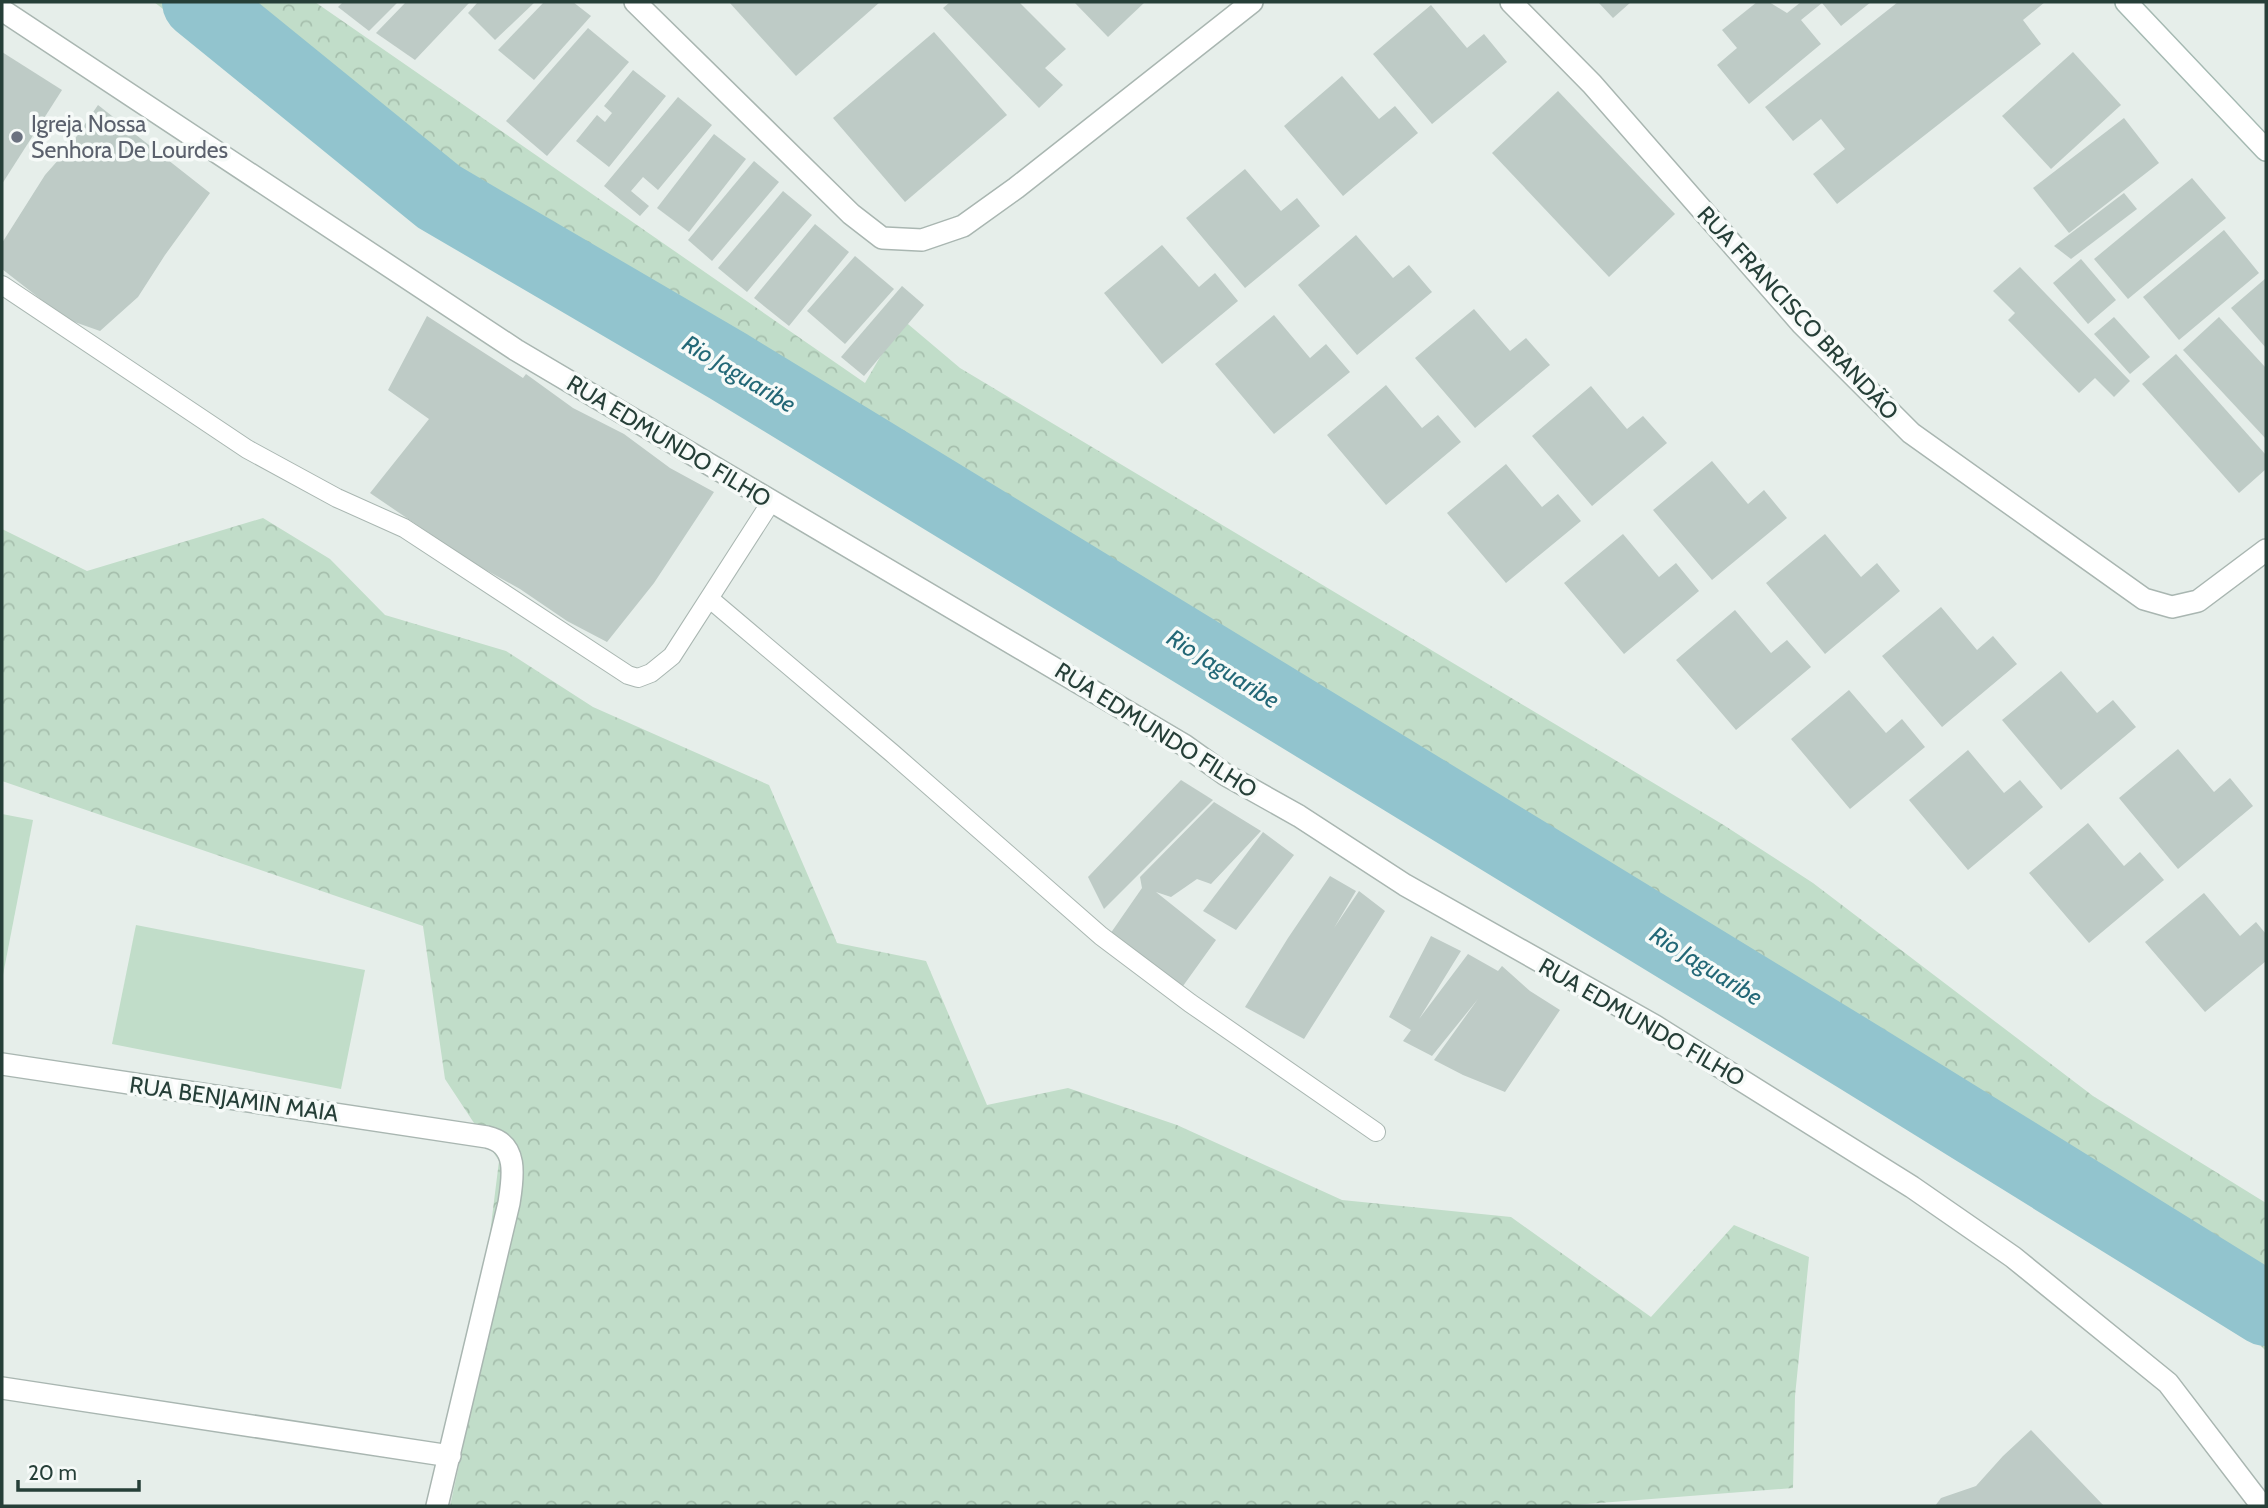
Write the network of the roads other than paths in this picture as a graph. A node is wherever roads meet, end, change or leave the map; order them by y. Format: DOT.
graph roads {
  1 [pos="635,2"];
  2 [pos="1252,2"];
  3 [pos="1511,2"];
  4 [pos="2126,2"];
  5 [pos="2,10"];
  6 [pos="2266,150"];
  7 [pos="2,285"];
  8 [pos="771,502"];
  9 [pos="2266,550"];
  10 [pos="710,599"];
  11 [pos="2,1065"];
  12 [pos="1376,1132"];
  13 [pos="2,1388"];
  14 [pos="450,1456"];
  15 [pos="437,1506"];
  16 [pos="2262,1506"];
  1 -- 2 [label="street"];
  3 -- 9 [label="street, RUA FRANCISCO BRANDÃO"];
  4 -- 6 [label="street"];
  5 -- 8 [label="street, RUA EDMUNDO FILHO"];
  7 -- 10 [label="lane"];
  8 -- 10 [label="lane"];
  8 -- 16 [label="street, RUA EDMUNDO FILHO"];
  10 -- 12 [label="lane"];
  11 -- 14 [label="street, RUA BENJAMIN MAIA"];
  13 -- 14 [label="street"];
  14 -- 15 [label="street"];
}
